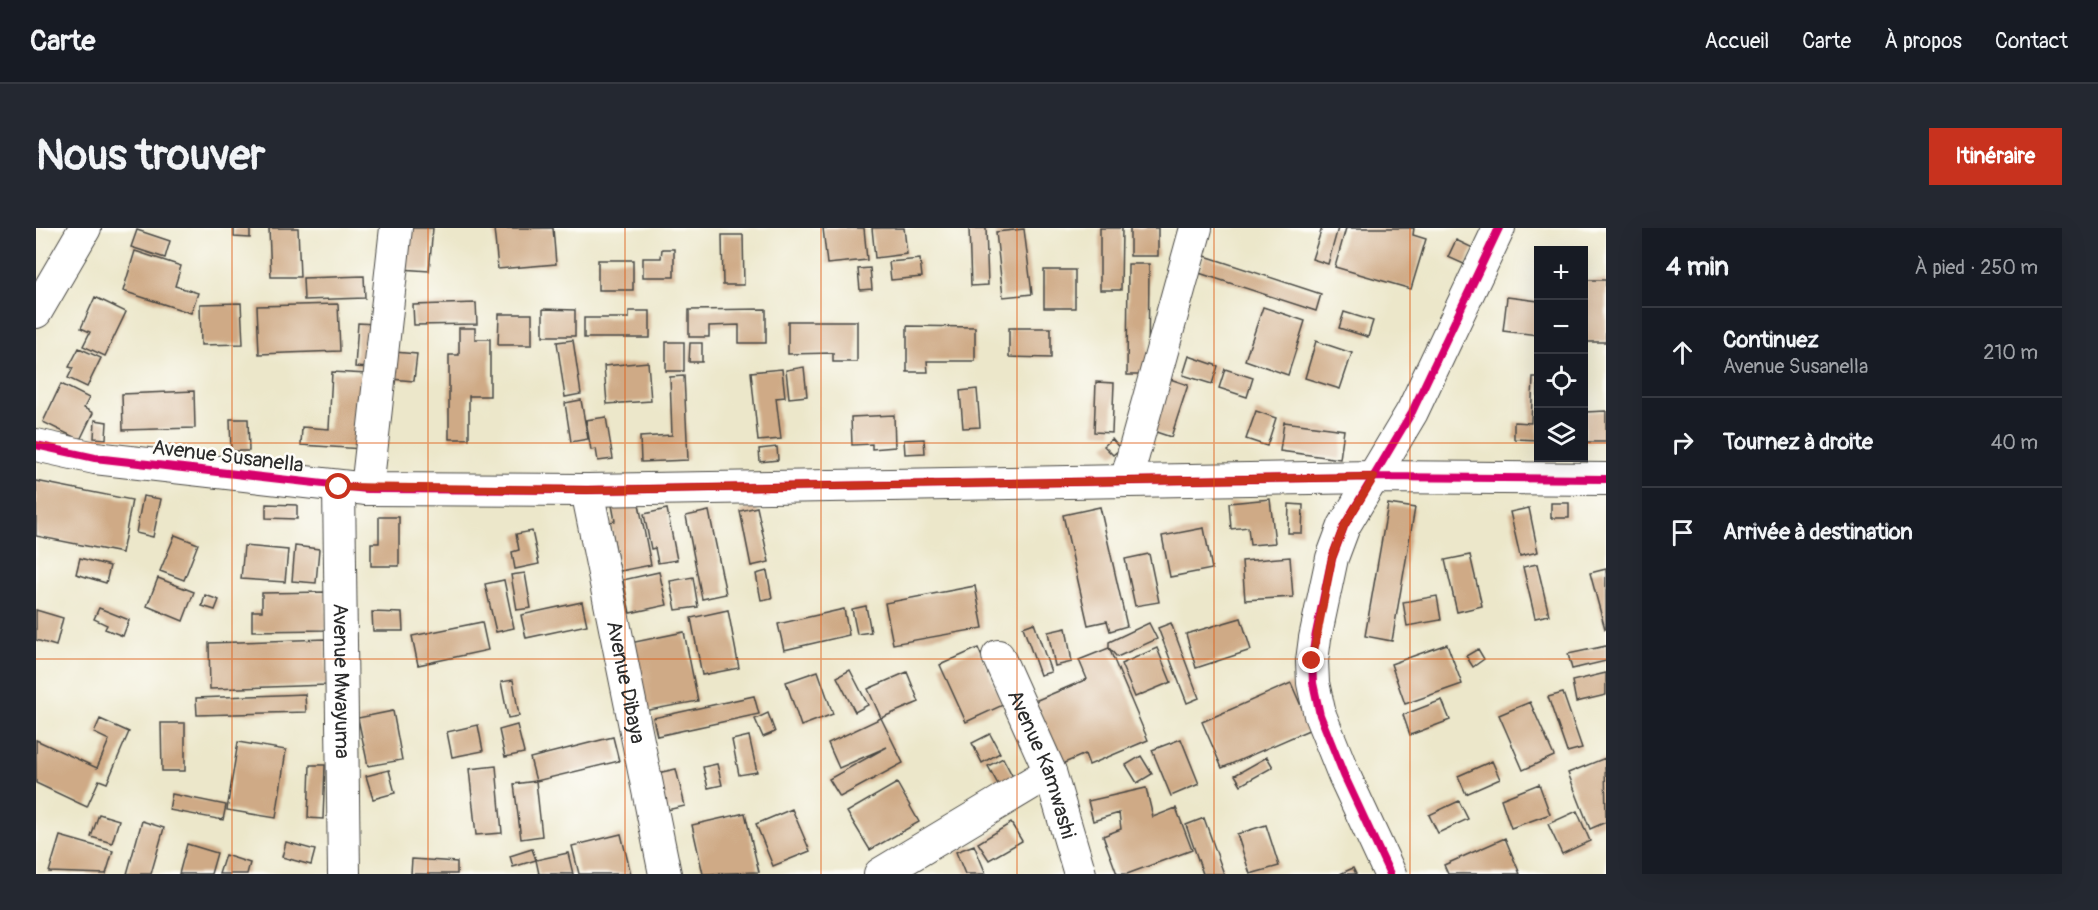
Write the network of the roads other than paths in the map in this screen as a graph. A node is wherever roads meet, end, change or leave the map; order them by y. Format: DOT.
graph roads {
  1 [pos="85,228"];
  2 [pos="396,228"];
  3 [pos="1196,228"];
  4 [pos="1499,228"];
  5 [pos="36,312"];
  6 [pos="36,444"];
  7 [pos="1374,477"];
  8 [pos="1606,479"];
  9 [pos="1126,481"];
  10 [pos="353,488"];
  11 [pos="587,490"];
  12 [pos="998,656"];
  13 [pos="1050,772"];
  14 [pos="344,874"];
  15 [pos="666,874"];
  16 [pos="880,874"];
  17 [pos="1080,874"];
  18 [pos="1390,874"];
  1 -- 5 [label="street"];
  2 -- 10 [label="street, Avenue Mwayuma"];
  3 -- 9 [label="street"];
  4 -- 7 [label="street"];
  6 -- 10 [label="street, Avenue Susanella"];
  7 -- 8 [label="street, Avenue Susanella"];
  7 -- 9 [label="street, Avenue Susanella"];
  7 -- 18 [label="street"];
  9 -- 11 [label="street, Avenue Susanella"];
  10 -- 11 [label="street, Avenue Susanella"];
  10 -- 14 [label="street, Avenue Mwayuma"];
  11 -- 15 [label="street, Avenue Dibaya"];
  12 -- 13 [label="street, Avenue Kamwashi"];
  13 -- 16 [label="street"];
  13 -- 17 [label="street, Avenue Kamwashi"];
}
